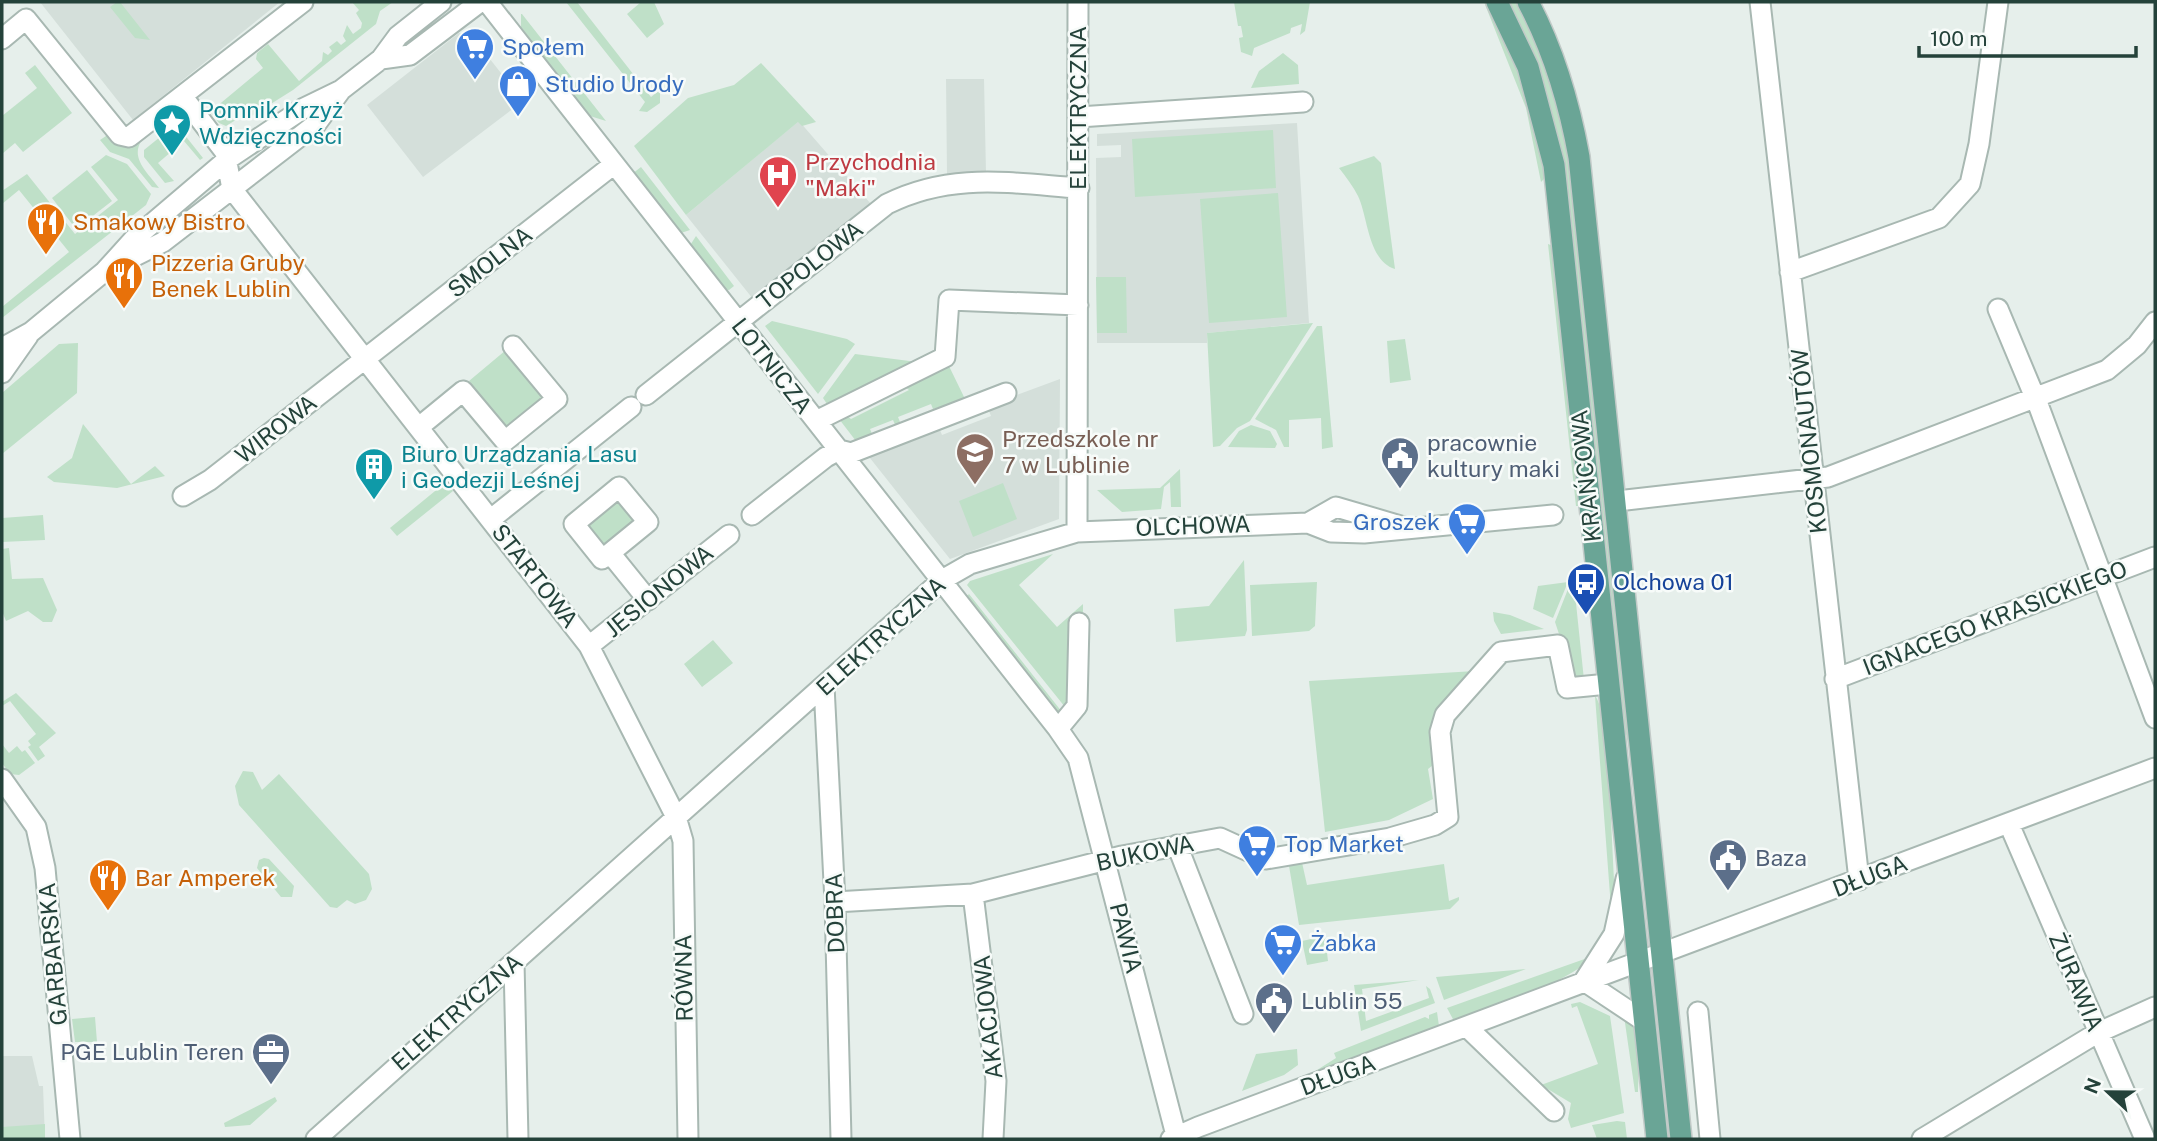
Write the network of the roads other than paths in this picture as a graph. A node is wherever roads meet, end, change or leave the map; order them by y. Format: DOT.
graph roads {
  1 [pos="303,2"];
  2 [pos="441,2"];
  3 [pos="480,2"];
  4 [pos="487,2"];
  5 [pos="1078,2"];
  6 [pos="1497,2"];
  7 [pos="1528,2"];
  8 [pos="1760,2"];
  9 [pos="1998,2"];
  10 [pos="2,38"];
  11 [pos="382,59"];
  12 [pos="341,90"];
  13 [pos="183,97"];
  14 [pos="1303,102"];
  15 [pos="1079,117"];
  16 [pos="228,159"];
  17 [pos="613,165"];
  18 [pos="1079,188"];
  19 [pos="232,189"];
  20 [pos="105,271"];
  21 [pos="1790,272"];
  22 [pos="1078,305"];
  23 [pos="1998,309"];
  24 [pos="737,322"];
  25 [pos="2155,322"];
  26 [pos="31,332"];
  27 [pos="513,345"];
  28 [pos="2,348"];
  29 [pos="366,359"];
  30 [pos="2,373"];
  31 [pos="1006,393"];
  32 [pos="2035,399"];
  33 [pos="816,421"];
  34 [pos="419,427"];
  35 [pos="839,450"];
  36 [pos="1814,480"];
  37 [pos="183,496"];
  38 [pos="1626,500"];
  39 [pos="752,515"];
  40 [pos="1553,515"];
  41 [pos="491,519"];
  42 [pos="1077,532"];
  43 [pos="729,535"];
  44 [pos="610,553"];
  45 [pos="2155,557"];
  46 [pos="2102,578"];
  47 [pos="942,580"];
  48 [pos="648,600"];
  49 [pos="1079,623"];
  50 [pos="589,646"];
  51 [pos="1835,679"];
  52 [pos="1608,684"];
  53 [pos="824,686"];
  54 [pos="2155,718"];
  55 [pos="1058,729"];
  56 [pos="2155,768"];
  57 [pos="2,779"];
  58 [pos="676,817"];
  59 [pos="2009,824"];
  60 [pos="1177,845"];
  61 [pos="1106,860"];
  62 [pos="1628,868"];
  63 [pos="1859,880"];
  64 [pos="973,894"];
  65 [pos="835,902"];
  66 [pos="1664,952"];
  67 [pos="1639,961"];
  68 [pos="514,962"];
  69 [pos="1584,981"];
  70 [pos="2155,1007"];
  71 [pos="1698,1013"];
  72 [pos="1243,1014"];
  73 [pos="1644,1021"];
  74 [pos="1468,1028"];
  75 [pos="2097,1033"];
  76 [pos="1554,1111"];
  77 [pos="1175,1138"];
  78 [pos="69,1139"];
  79 [pos="316,1139"];
  80 [pos="518,1139"];
  81 [pos="688,1139"];
  82 [pos="841,1139"];
  83 [pos="993,1139"];
  84 [pos="1657,1139"];
  85 [pos="1681,1139"];
  86 [pos="1710,1139"];
  87 [pos="1922,1139"];
  88 [pos="2145,1139"];
  1 -- 13 [label="street"];
  2 -- 11 [label="street"];
  3 -- 11 [label="street"];
  4 -- 17 [label="street, LOTNICZA"];
  5 -- 15 [label="street, ELEKTRYCZNA"];
  6 -- 52 [label="main road, KRAŃCOWA"];
  7 -- 66 [label="main road, KRAŃCOWA"];
  8 -- 21 [label="street, KOSMONAUTÓW"];
  9 -- 21 [label="street"];
  10 -- 13 [label="street"];
  11 -- 12 [label="street"];
  12 -- 16 [label="street"];
  12 -- 19 [label="street"];
  13 -- 16 [label="street"];
  14 -- 15 [label="street"];
  15 -- 18 [label="street, ELEKTRYCZNA"];
  16 -- 19 [label="street"];
  16 -- 20 [label="street"];
  17 -- 24 [label="street, LOTNICZA"];
  17 -- 29 [label="street, SMOLNA"];
  18 -- 22 [label="street, ELEKTRYCZNA"];
  18 -- 24 [label="street, TOPOLOWA"];
  19 -- 20 [label="street"];
  19 -- 29 [label="street, STARTOWA"];
  20 -- 26 [label="street"];
  21 -- 36 [label="street, KOSMONAUTÓW"];
  22 -- 33 [label="street"];
  22 -- 42 [label="street, ELEKTRYCZNA"];
  23 -- 32 [label="street"];
  24 -- 33 [label="street, LOTNICZA"];
  24 -- 41 [label="street, TOPOLOWA"];
  25 -- 32 [label="street"];
  26 -- 28 [label="street"];
  26 -- 30 [label="street"];
  27 -- 34 [label="street"];
  29 -- 34 [label="street, STARTOWA"];
  29 -- 37 [label="street, WIROWA"];
  31 -- 35 [label="street"];
  32 -- 36 [label="street"];
  32 -- 46 [label="street"];
  33 -- 35 [label="street, LOTNICZA"];
  34 -- 41 [label="street, STARTOWA"];
  35 -- 39 [label="street"];
  35 -- 47 [label="street, LOTNICZA"];
  36 -- 38 [label="street"];
  36 -- 51 [label="street, KOSMONAUTÓW"];
  40 -- 42 [label="street, OLCHOWA"];
  41 -- 50 [label="street, STARTOWA"];
  42 -- 47 [label="street, ELEKTRYCZNA"];
  43 -- 48 [label="street, JESIONOWA"];
  44 -- 48 [label="street"];
  45 -- 46 [label="street, IGNACEGO KRASICKIEGO"];
  46 -- 51 [label="street, IGNACEGO KRASICKIEGO"];
  46 -- 54 [label="street"];
  47 -- 53 [label="street, ELEKTRYCZNA"];
  47 -- 55 [label="street, LOTNICZA"];
  48 -- 50 [label="street, JESIONOWA"];
  49 -- 55 [label="street"];
  50 -- 58 [label="street, STARTOWA"];
  51 -- 63 [label="street, KOSMONAUTÓW"];
  52 -- 60 [label="street, BUKOWA"];
  52 -- 62 [label="main road, KRAŃCOWA"];
  53 -- 58 [label="street, ELEKTRYCZNA"];
  53 -- 65 [label="street, DOBRA"];
  55 -- 61 [label="street, PAWIA"];
  56 -- 59 [label="street, DŁUGA"];
  57 -- 78 [label="street, GARBARSKA"];
  58 -- 68 [label="street, ELEKTRYCZNA"];
  58 -- 81 [label="street, RÓWNA"];
  59 -- 63 [label="street, DŁUGA"];
  59 -- 75 [label="street, ŻURAWIA"];
  60 -- 61 [label="street, BUKOWA"];
  60 -- 72 [label="street"];
  61 -- 64 [label="street, BUKOWA"];
  61 -- 77 [label="street, PAWIA"];
  62 -- 67 [label="main road, KRAŃCOWA"];
  62 -- 69 [label="street, KRAŃCOWA"];
  63 -- 66 [label="street, DŁUGA"];
  64 -- 65 [label="street, BUKOWA"];
  64 -- 83 [label="street, AKACJOWA"];
  65 -- 82 [label="street, DOBRA"];
  66 -- 67 [label="street, DŁUGA"];
  66 -- 85 [label="main road, KRAŃCOWA"];
  67 -- 69 [label="street, DŁUGA"];
  67 -- 73 [label="main road, KRAŃCOWA"];
  68 -- 79 [label="street, ELEKTRYCZNA"];
  68 -- 80 [label="street"];
  69 -- 73 [label="street"];
  69 -- 74 [label="street, DŁUGA"];
  70 -- 75 [label="street"];
  71 -- 86 [label="street"];
  73 -- 84 [label="main road, KRAŃCOWA"];
  74 -- 76 [label="street"];
  74 -- 77 [label="street, DŁUGA"];
  75 -- 87 [label="street"];
  75 -- 88 [label="street, ŻURAWIA"];
}
